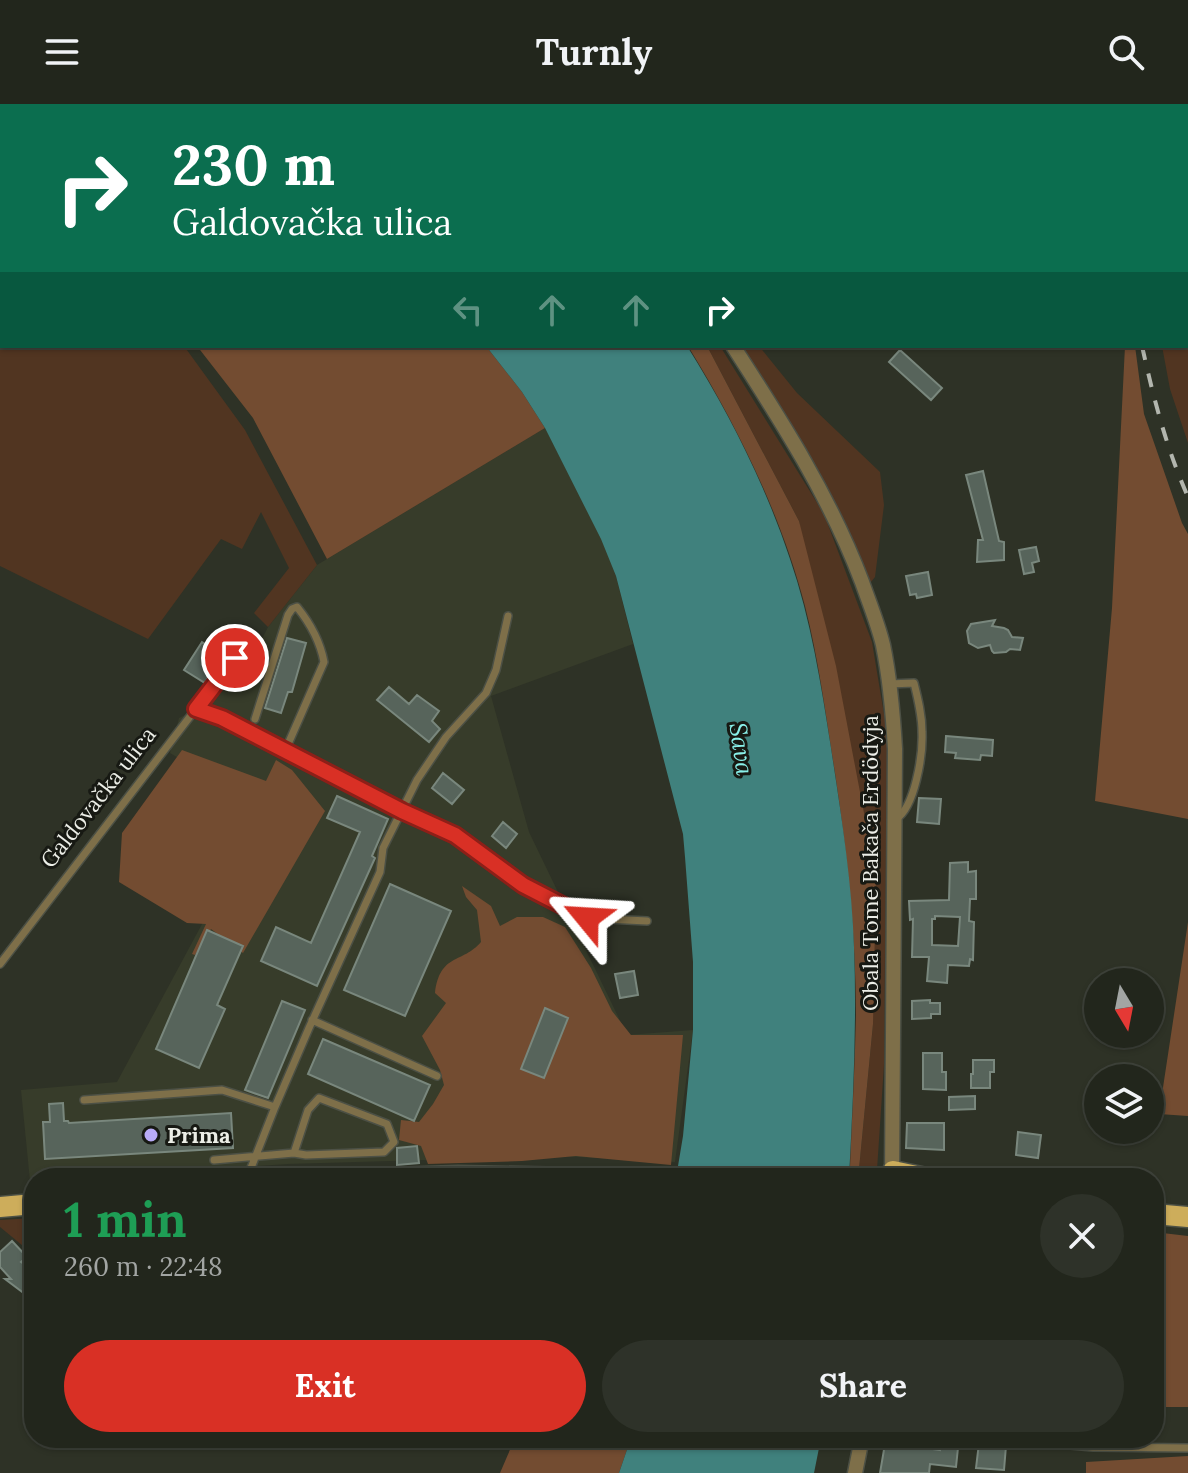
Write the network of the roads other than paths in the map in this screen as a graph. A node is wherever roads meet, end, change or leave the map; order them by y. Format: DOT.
graph roads {
  1 [pos="734,348"];
  2 [pos="508,616"];
  3 [pos="235,658"];
  4 [pos="889,684"];
  5 [pos="196,709"];
  6 [pos="255,719"];
  7 [pos="285,751"];
  8 [pos="402,811"];
  9 [pos="895,820"];
  10 [pos="647,921"];
  11 [pos="0,964"];
  12 [pos="312,1020"];
  13 [pos="437,1076"];
  14 [pos="84,1100"];
  15 [pos="275,1107"];
  16 [pos="294,1153"];
  17 [pos="255,1157"];
  18 [pos="214,1160"];
  19 [pos="251,1168"];
  20 [pos="893,1168"];
  21 [pos="24,1205"];
  22 [pos="0,1207"];
  23 [pos="1164,1215"];
  24 [pos="1188,1217"];
  25 [pos="860,1448"];
  26 [pos="1164,1448"];
  27 [pos="1188,1448"];
  28 [pos="855,1473"];
  1 -- 4 [label="street, Obala Tome Bakača Erdödyja"];
  2 -- 8 [label="lane"];
  3 -- 5 [label="lane, Galdovačka ulica"];
  4 -- 9 [label="street, Obala Tome Bakača Erdödyja"];
  4 -- 9 [label="lane"];
  5 -- 7 [label="lane"];
  5 -- 11 [label="lane, Galdovačka ulica"];
  6 -- 7 [label="lane"];
  7 -- 8 [label="lane"];
  8 -- 10 [label="lane"];
  8 -- 12 [label="lane"];
  9 -- 20 [label="street, Obala Tome Bakača Erdödyja"];
  12 -- 13 [label="lane"];
  12 -- 15 [label="lane"];
  14 -- 15 [label="lane"];
  15 -- 17 [label="lane"];
  16 -- 16 [label="lane"];
  16 -- 17 [label="lane"];
  17 -- 18 [label="lane"];
  17 -- 19 [label="lane"];
  21 -- 22 [label="main road"];
  23 -- 24 [label="main road"];
  25 -- 28 [label="street"];
  26 -- 27 [label="lane"];
}
